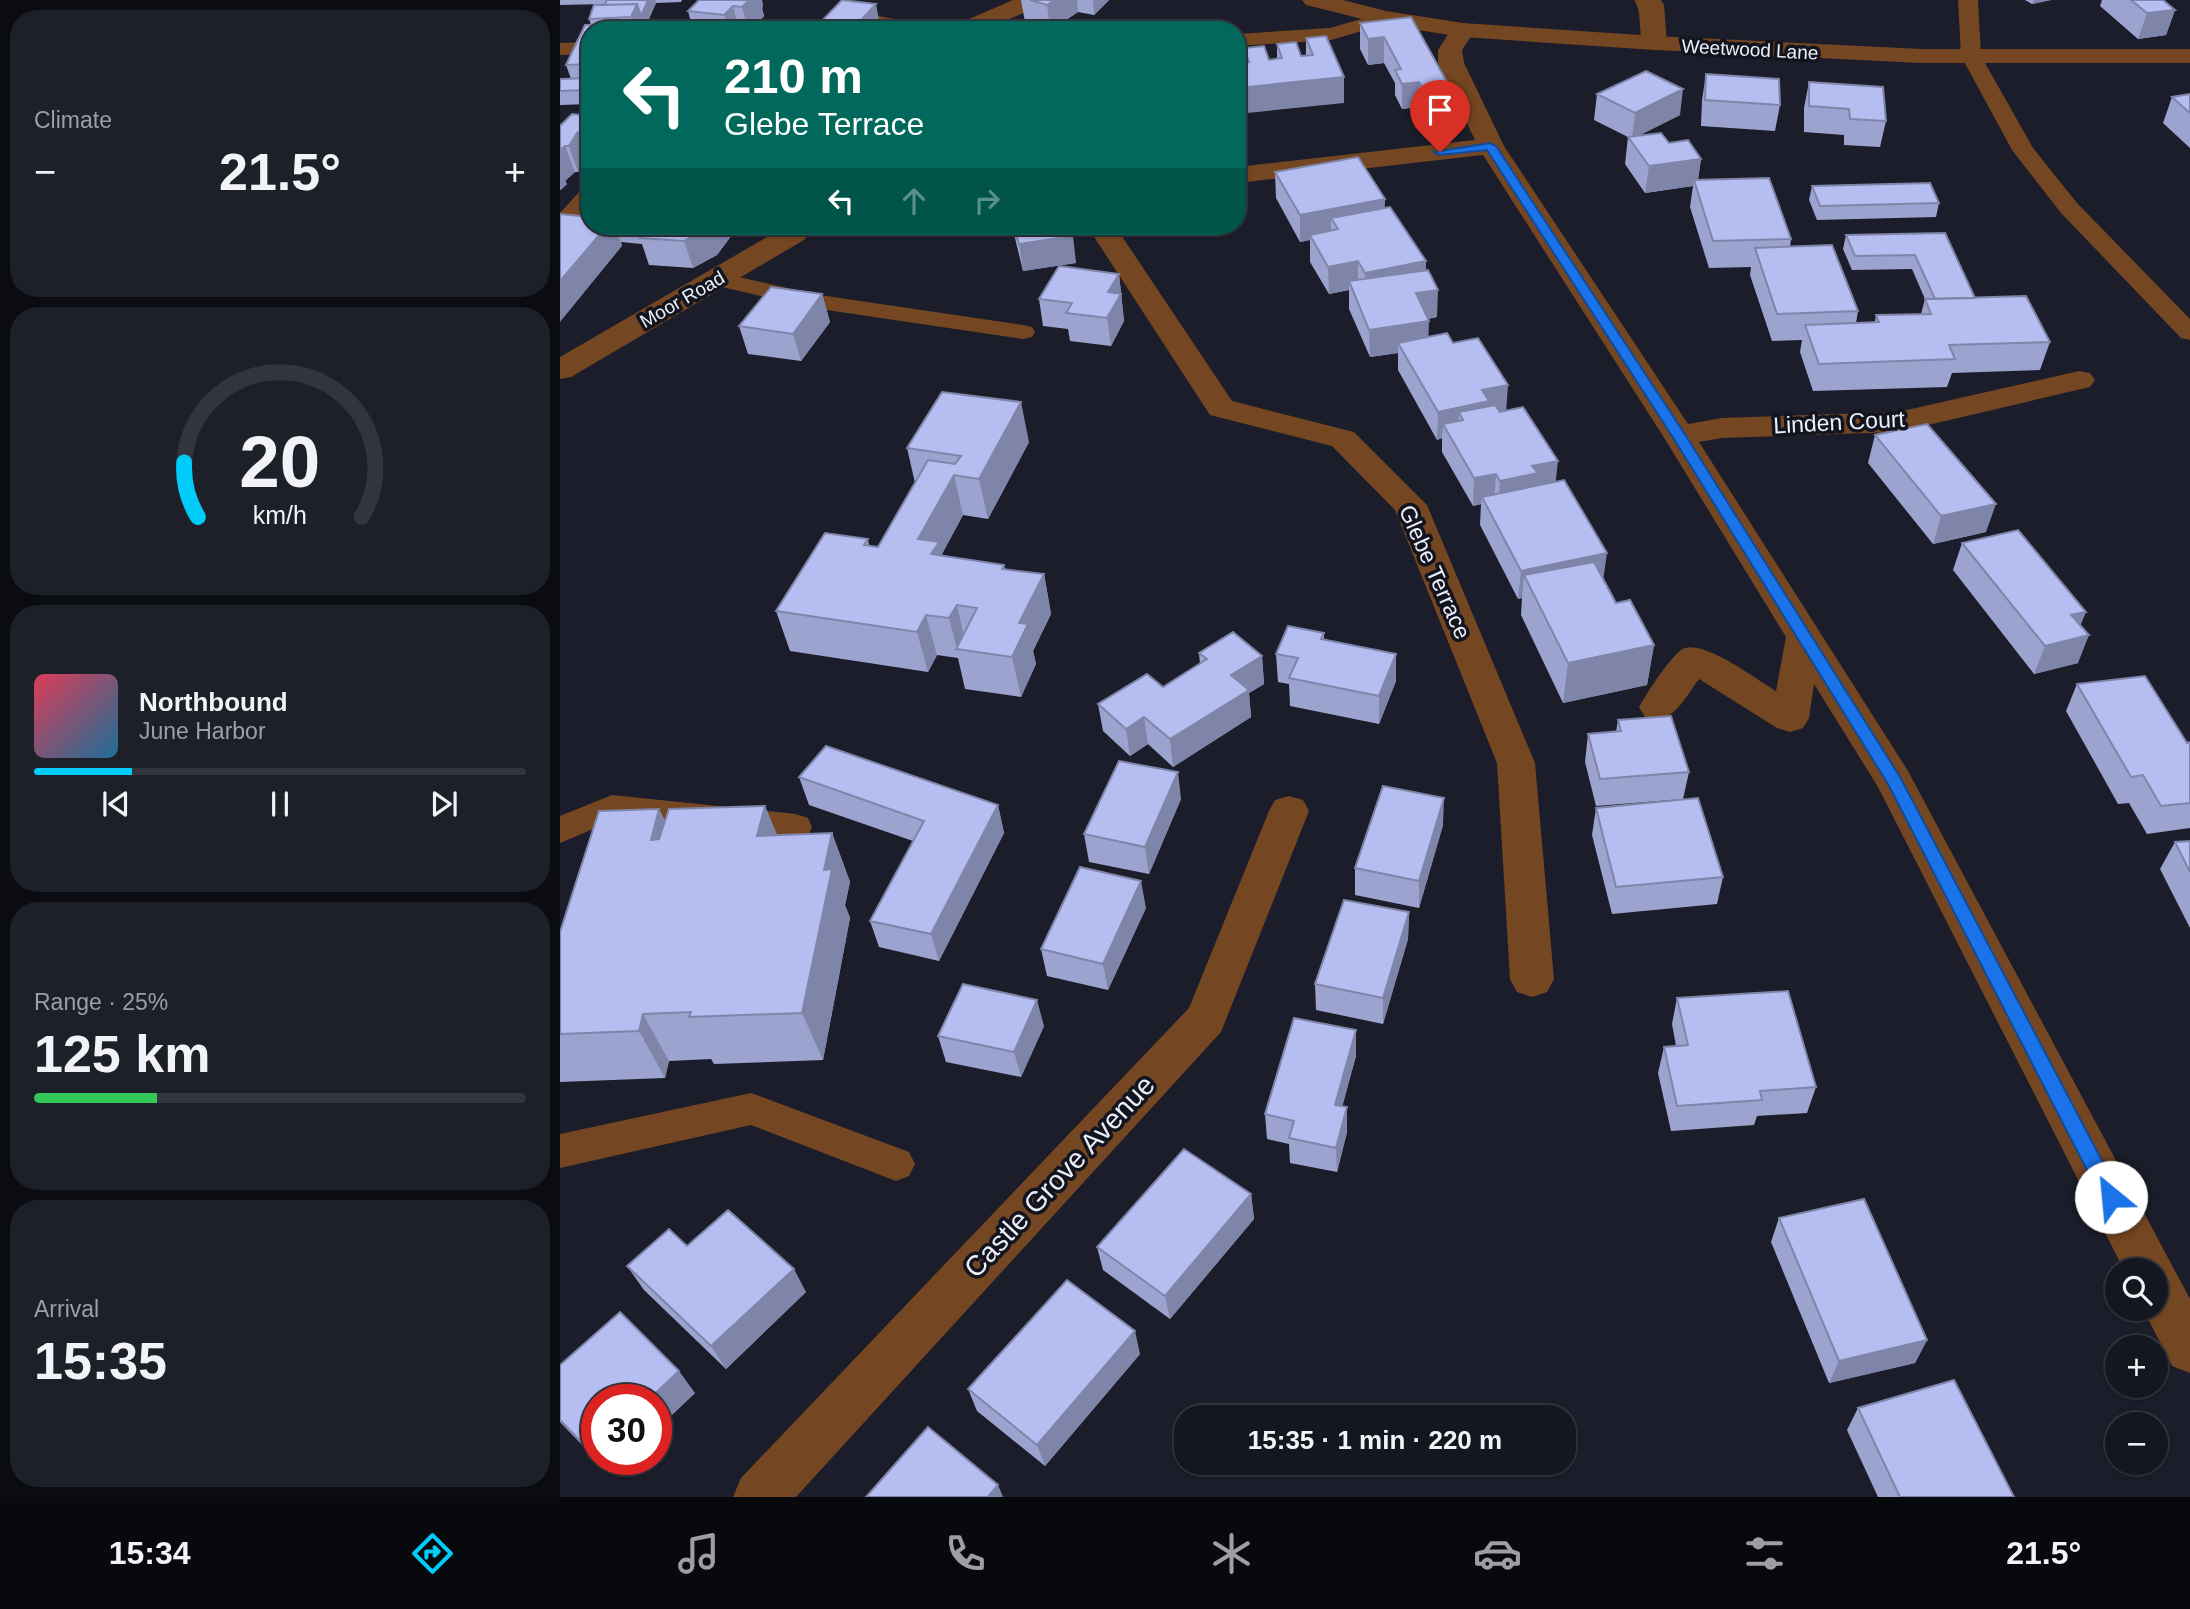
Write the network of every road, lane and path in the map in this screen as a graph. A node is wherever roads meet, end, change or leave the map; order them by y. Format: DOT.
graph roads {
  1 [pos="1033,0"];
  2 [pos="1314,0"];
  3 [pos="1646,0"];
  4 [pos="1968,0"];
  5 [pos="1386,18"];
  6 [pos="985,21"];
  7 [pos="1463,30"];
  8 [pos="1246,39"];
  9 [pos="1655,43"];
  10 [pos="581,48"];
  11 [pos="560,49"];
  12 [pos="1971,56"];
  13 [pos="2190,56"];
  14 [pos="1490,146"];
  15 [pos="1246,174"];
  16 [pos="581,207"];
  17 [pos="561,229"];
  18 [pos="788,235"];
  19 [pos="1107,235"];
  20 [pos="717,279"];
  21 [pos="1023,332"];
  22 [pos="2190,333"];
  23 [pos="560,370"];
  24 [pos="2079,380"];
  25 [pos="1679,436"];
  26 [pos="1804,636"];
  27 [pos="1658,707"];
  28 [pos="1289,811"];
  29 [pos="796,827"];
  30 [pos="560,830"];
  31 [pos="1532,979"];
  32 [pos="560,1151"];
  33 [pos="896,1164"];
  34 [pos="2143,1258"];
  35 [pos="2168,1307"];
  36 [pos="2190,1349"];
  37 [pos="760,1497"];
  1 -- 6 [label="street"];
  2 -- 5 [label="street, Weetwood Lane"];
  3 -- 9 [label="street"];
  4 -- 12 [label="lane"];
  5 -- 7 [label="street, Weetwood Lane"];
  5 -- 8 [label="lane"];
  7 -- 9 [label="street, Weetwood Lane"];
  7 -- 14 [label="street"];
  9 -- 12 [label="street, Weetwood Lane"];
  10 -- 11 [label="lane"];
  12 -- 13 [label="street, Weetwood Lane"];
  12 -- 22 [label="lane"];
  14 -- 15 [label="street"];
  14 -- 25 [label="street"];
  16 -- 17 [label="street"];
  18 -- 20 [label="street, Moor Road"];
  19 -- 31 [label="street, Glebe Terrace"];
  20 -- 21 [label="lane"];
  20 -- 23 [label="street, Moor Road"];
  24 -- 25 [label="street, Linden Court"];
  25 -- 26 [label="street"];
  26 -- 27 [label="street"];
  26 -- 34 [label="street"];
  28 -- 37 [label="street, Castle Grove Avenue"];
  29 -- 30 [label="lane"];
  32 -- 33 [label="lane"];
  35 -- 36 [label="street"];
}
